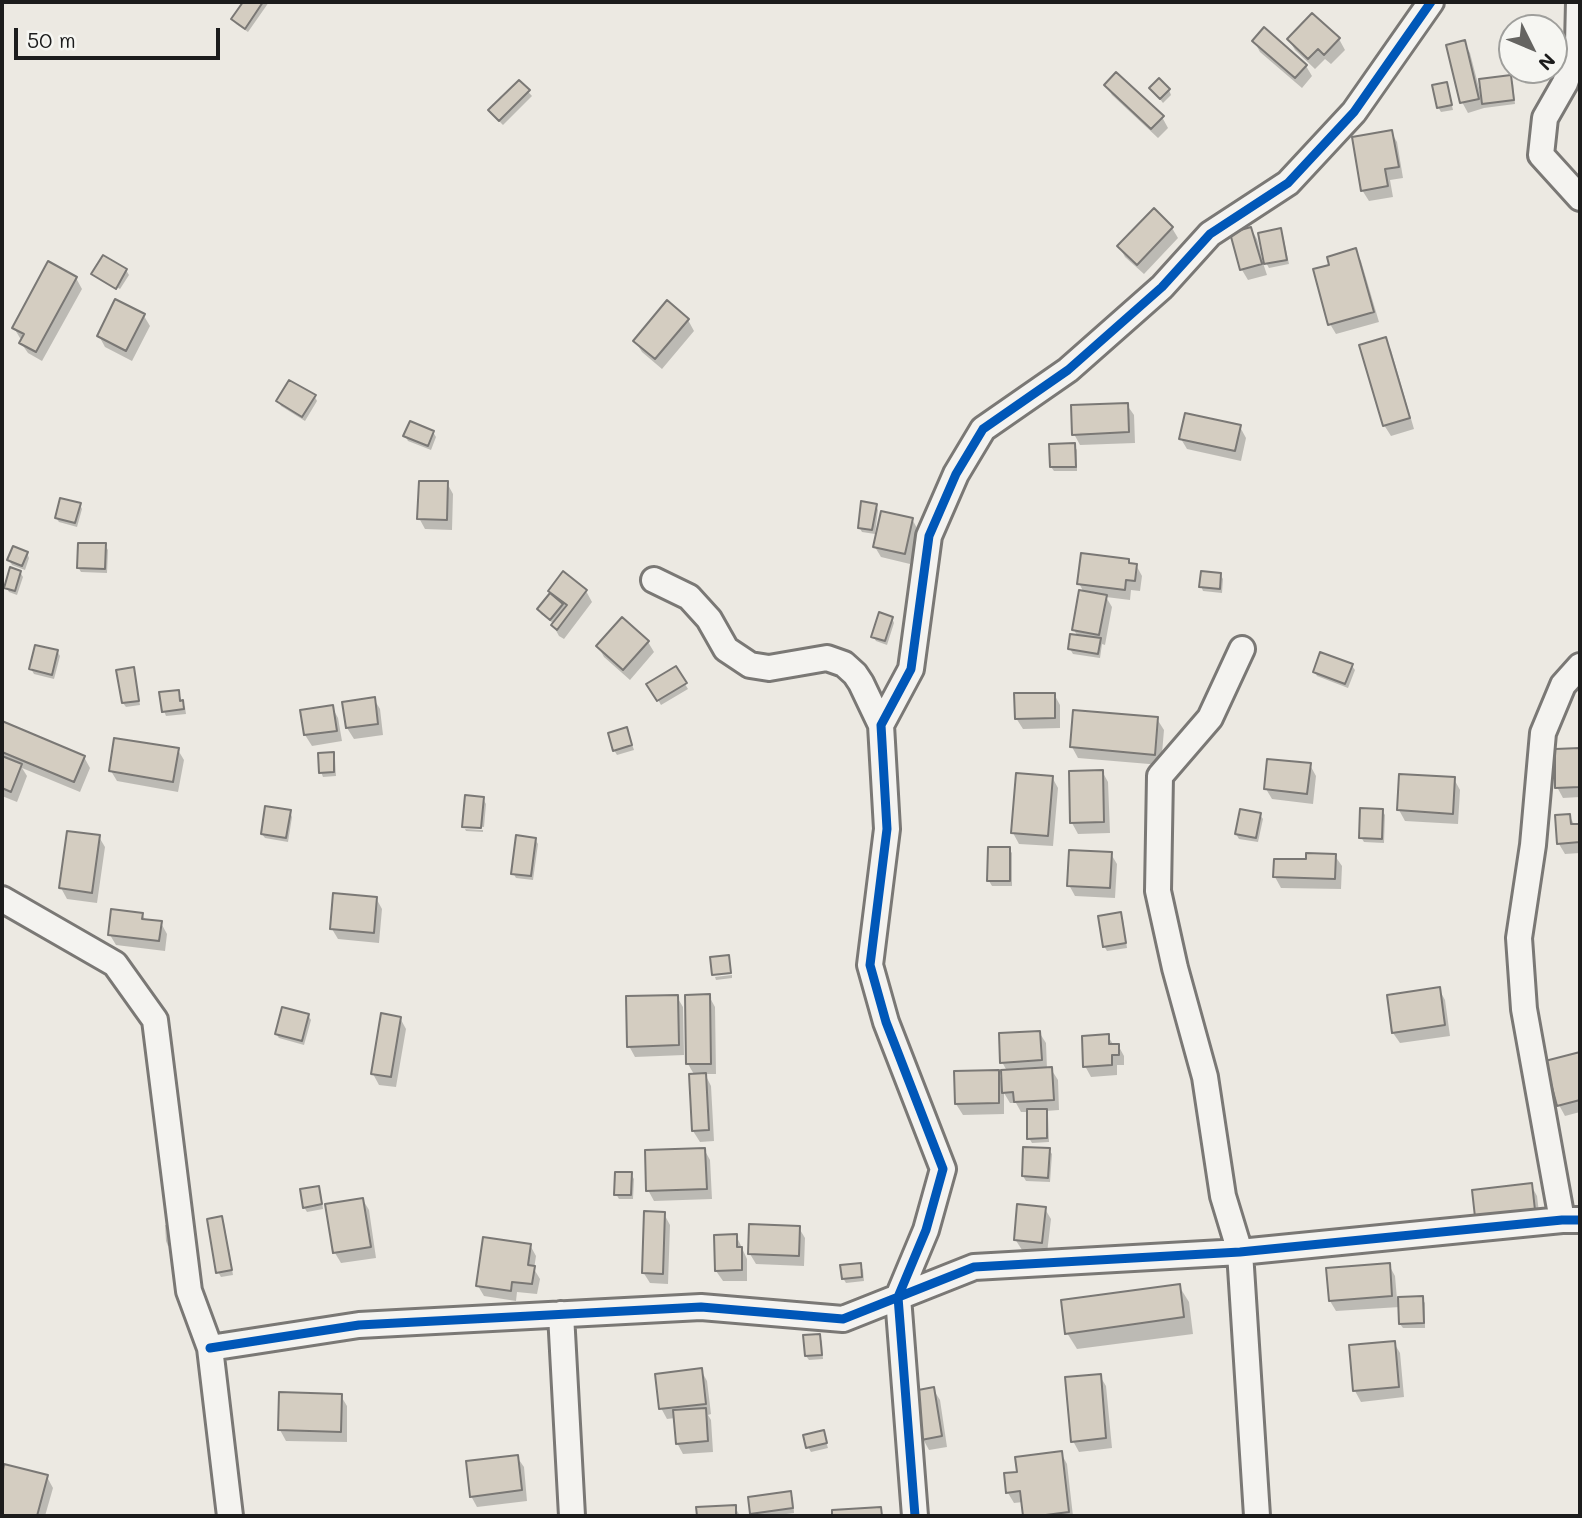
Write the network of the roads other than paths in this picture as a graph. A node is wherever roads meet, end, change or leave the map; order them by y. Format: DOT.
graph roads {
  1 [pos="1431,2"];
  2 [pos="1578,2"];
  3 [pos="1580,198"];
  4 [pos="654,580"];
  5 [pos="1242,649"];
  6 [pos="1580,666"];
  7 [pos="881,724"];
  8 [pos="2,899"];
  9 [pos="1571,1220"];
  10 [pos="1240,1252"];
  11 [pos="898,1297"];
  12 [pos="561,1314"];
  13 [pos="210,1348"];
  14 [pos="230,1516"];
  15 [pos="572,1516"];
  16 [pos="915,1516"];
  17 [pos="1257,1516"];
  1 -- 7 [label="street"];
  2 -- 3 [label="street"];
  4 -- 7 [label="street"];
  5 -- 10 [label="street"];
  6 -- 9 [label="street"];
  7 -- 11 [label="street"];
  8 -- 13 [label="street"];
  9 -- 10 [label="street"];
  10 -- 11 [label="street"];
  10 -- 17 [label="street"];
  11 -- 12 [label="street"];
  11 -- 16 [label="street"];
  12 -- 13 [label="street"];
  12 -- 15 [label="street"];
  13 -- 14 [label="street"];
}
